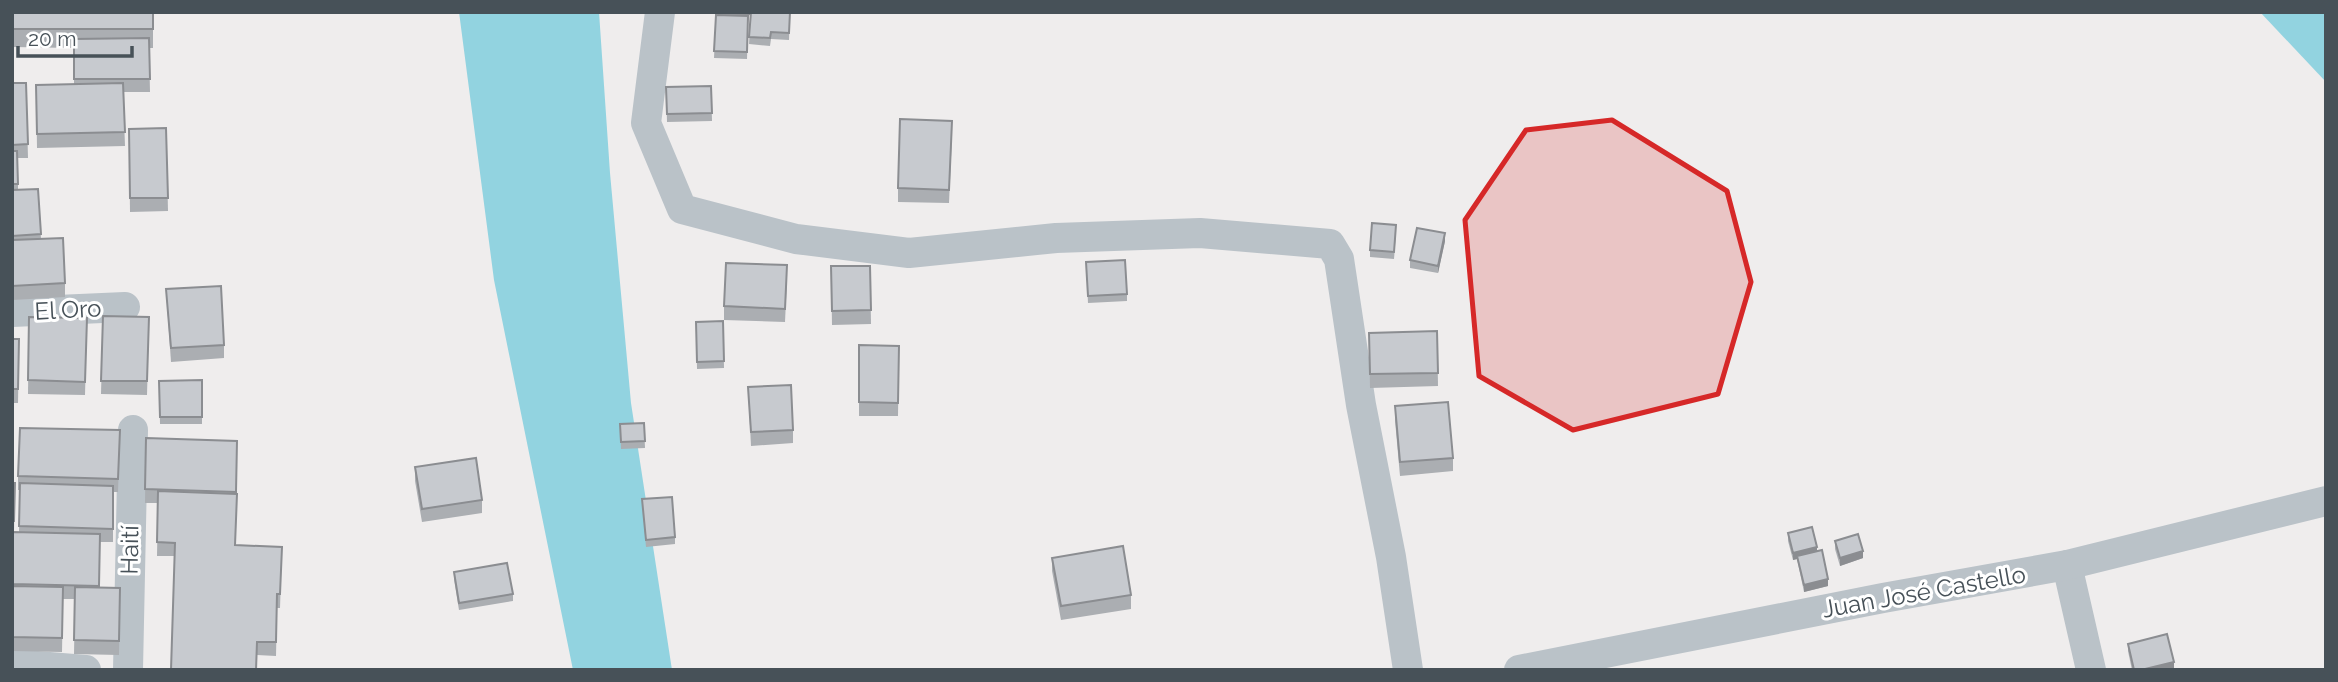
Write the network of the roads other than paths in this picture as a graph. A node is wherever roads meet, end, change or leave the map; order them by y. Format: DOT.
graph roads {
  1 [pos="660,12"];
  2 [pos="125,307"];
  3 [pos="12,312"];
  4 [pos="133,430"];
  5 [pos="2326,501"];
  6 [pos="2067,565"];
  7 [pos="12,664"];
  8 [pos="86,670"];
  9 [pos="128,670"];
  10 [pos="1408,670"];
  11 [pos="1519,670"];
  12 [pos="2091,670"];
  1 -- 10 [label="street"];
  2 -- 3 [label="street, El Oro"];
  4 -- 9 [label="street, Haití"];
  5 -- 6 [label="street, Juan José Castello"];
  6 -- 11 [label="street, Juan José Castello"];
  6 -- 12 [label="street"];
  7 -- 8 [label="street"];
}
